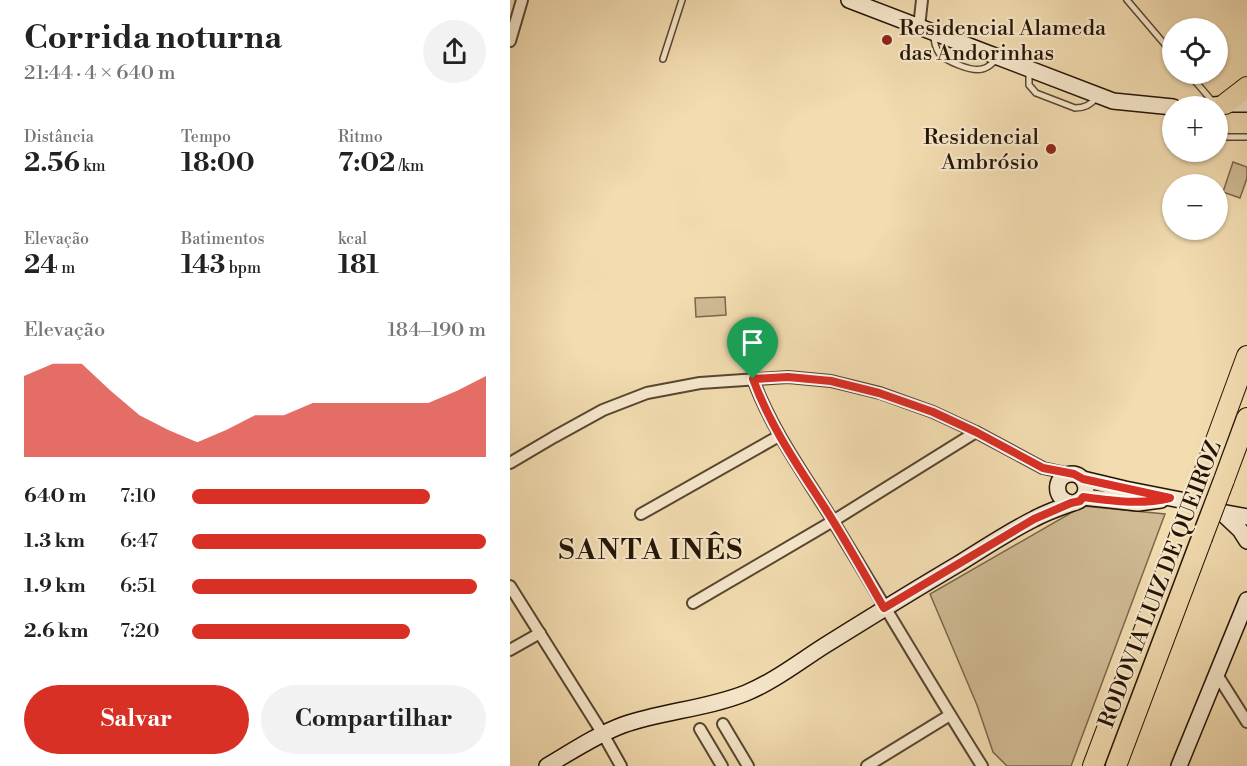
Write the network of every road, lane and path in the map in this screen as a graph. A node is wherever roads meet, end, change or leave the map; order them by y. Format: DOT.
graph roads {
  1 [pos="522,0"];
  2 [pos="682,0"];
  3 [pos="849,0"];
  4 [pos="922,0"];
  5 [pos="1127,0"];
  6 [pos="881,6"];
  7 [pos="919,27"];
  8 [pos="510,41"];
  9 [pos="1162,41"];
  10 [pos="663,59"];
  11 [pos="1197,84"];
  12 [pos="1247,87"];
  13 [pos="1207,96"];
  14 [pos="1228,97"];
  15 [pos="1247,104"];
  16 [pos="1228,105"];
  17 [pos="1162,106"];
  18 [pos="1247,136"];
  19 [pos="1228,137"];
  20 [pos="1247,356"];
  21 [pos="753,379"];
  22 [pos="1247,418"];
  23 [pos="976,432"];
  24 [pos="779,436"];
  25 [pos="510,463"];
  26 [pos="1043,468"];
  27 [pos="1076,477"];
  28 [pos="1057,490"];
  29 [pos="1170,498"];
  30 [pos="1077,500"];
  31 [pos="1221,512"];
  32 [pos="641,514"];
  33 [pos="1247,517"];
  34 [pos="1034,519"];
  35 [pos="833,521"];
  36 [pos="1247,541"];
  37 [pos="510,586"];
  38 [pos="1247,600"];
  39 [pos="693,603"];
  40 [pos="884,608"];
  41 [pos="540,633"];
  42 [pos="510,650"];
  43 [pos="1216,673"];
  44 [pos="950,715"];
  45 [pos="1247,722"];
  46 [pos="723,724"];
  47 [pos="700,729"];
  48 [pos="603,734"];
  49 [pos="547,766"];
  50 [pos="621,766"];
  51 [pos="722,766"];
  52 [pos="748,766"];
  53 [pos="867,766"];
  54 [pos="982,766"];
  55 [pos="1093,766"];
  56 [pos="1116,766"];
  57 [pos="1179,766"];
  1 -- 8 [label="street"];
  2 -- 10 [label="lane"];
  3 -- 6 [label="street"];
  4 -- 7 [label="street"];
  5 -- 9 [label="lane"];
  6 -- 7 [label="street"];
  7 -- 17 [label="street"];
  11 -- 13 [label="lane"];
  12 -- 14 [label="highway"];
  15 -- 16 [label="street"];
  18 -- 19 [label="lane"];
  20 -- 55 [label="highway, RODOVIA LUIZ DE QUEIROZ, bridge"];
  21 -- 23 [label="street"];
  21 -- 24 [label="street"];
  21 -- 25 [label="street"];
  22 -- 56 [label="highway, RODOVIA LUIZ DE QUEIROZ, bridge"];
  23 -- 26 [label="street"];
  23 -- 35 [label="street"];
  24 -- 32 [label="street"];
  24 -- 35 [label="street"];
  26 -- 27 [label="street"];
  26 -- 28 [label="street"];
  27 -- 28 [label="street"];
  27 -- 29 [label="street"];
  27 -- 30 [label="street"];
  28 -- 30 [label="street"];
  28 -- 34 [label="street"];
  29 -- 30 [label="street"];
  29 -- 31 [label="street"];
  30 -- 34 [label="street"];
  31 -- 33 [label="street"];
  31 -- 36 [label="street"];
  34 -- 40 [label="street"];
  35 -- 39 [label="street"];
  35 -- 40 [label="street"];
  37 -- 41 [label="street"];
  38 -- 43 [label="street"];
  40 -- 44 [label="street"];
  40 -- 48 [label="street"];
  41 -- 42 [label="street"];
  41 -- 48 [label="street"];
  43 -- 45 [label="street"];
  43 -- 57 [label="street"];
  44 -- 53 [label="street"];
  44 -- 54 [label="street"];
  46 -- 52 [label="street"];
  47 -- 51 [label="street"];
  48 -- 49 [label="street"];
  48 -- 50 [label="street"];
}
